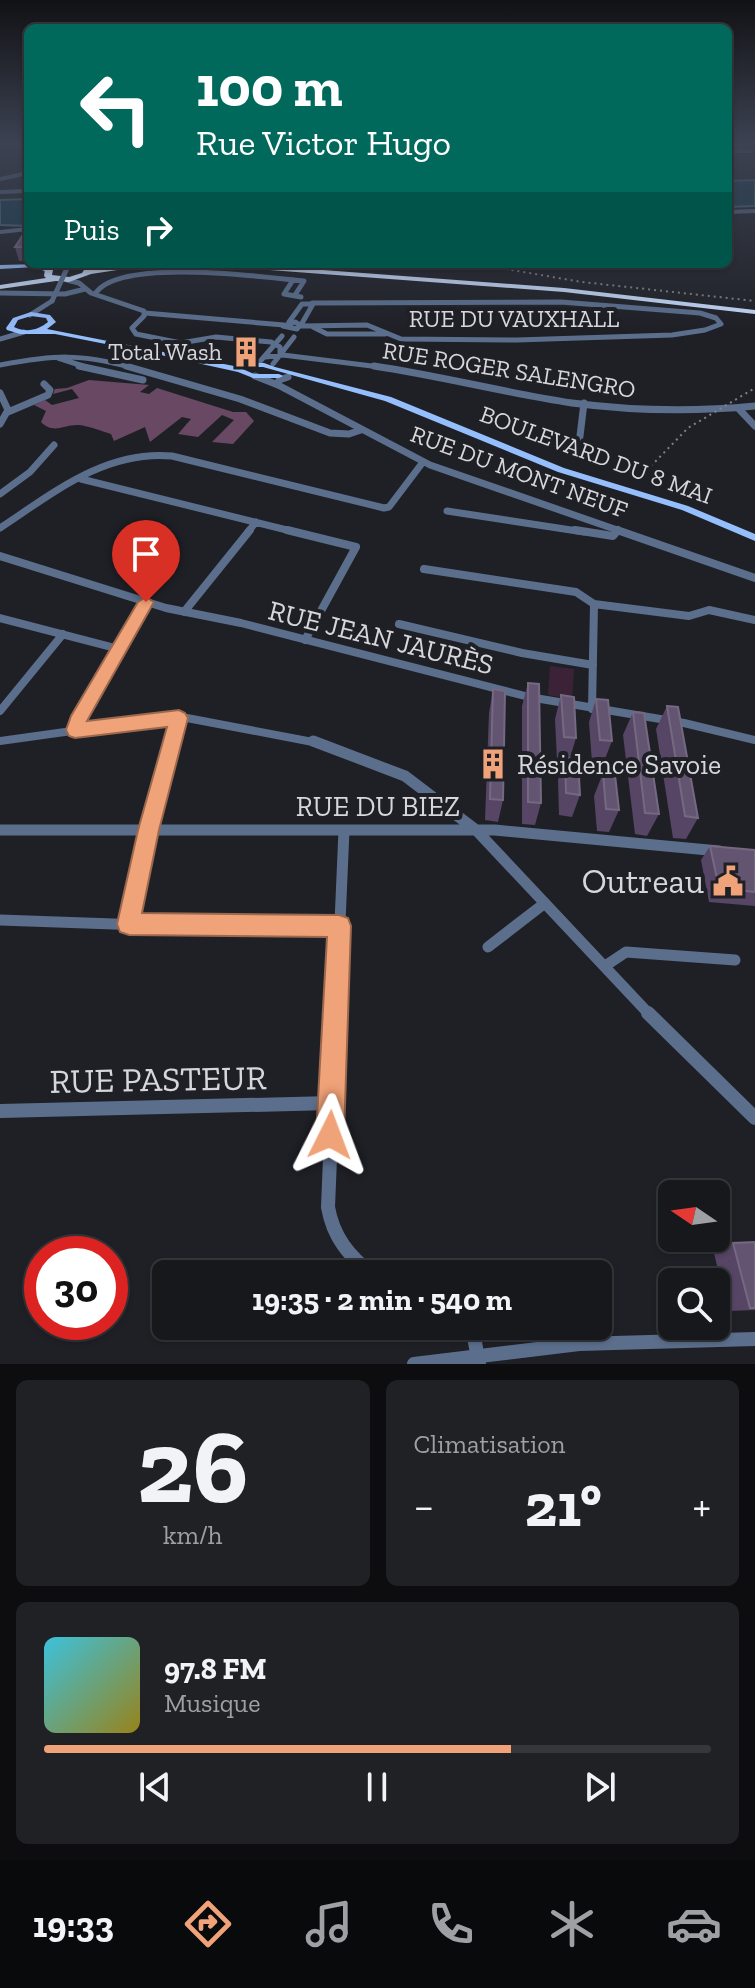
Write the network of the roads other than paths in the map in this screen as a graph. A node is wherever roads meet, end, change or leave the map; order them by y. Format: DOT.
graph roads {
  1 [pos="755,210"];
  2 [pos="732,211"];
  3 [pos="24,229"];
  4 [pos="0,232"];
  5 [pos="24,264"];
  6 [pos="24,266"];
  7 [pos="0,267"];
  8 [pos="45,268"];
  9 [pos="54,268"];
  10 [pos="70,268"];
  11 [pos="272,268"];
  12 [pos="304,268"];
  13 [pos="87,269"];
  14 [pos="47,272"];
  15 [pos="56,279"];
  16 [pos="67,280"];
  17 [pos="293,280"];
  18 [pos="0,285"];
  19 [pos="85,289"];
  20 [pos="0,293"];
  21 [pos="95,294"];
  22 [pos="295,295"];
  23 [pos="54,301"];
  24 [pos="312,303"];
  25 [pos="755,311"];
  26 [pos="145,313"];
  27 [pos="26,315"];
  28 [pos="51,321"];
  29 [pos="6,323"];
  30 [pos="285,329"];
  31 [pos="298,330"];
  32 [pos="36,331"];
  33 [pos="24,332"];
  34 [pos="0,338"];
  35 [pos="250,341"];
  36 [pos="277,344"];
  37 [pos="267,354"];
  38 [pos="280,355"];
  39 [pos="43,356"];
  40 [pos="305,359"];
  41 [pos="0,365"];
  42 [pos="263,370"];
  43 [pos="288,377"];
  44 [pos="143,380"];
  45 [pos="331,383"];
  46 [pos="44,384"];
  47 [pos="278,385"];
  48 [pos="0,393"];
  49 [pos="584,403"];
  50 [pos="755,406"];
  51 [pos="738,408"];
  52 [pos="8,412"];
  53 [pos="0,424"];
  54 [pos="755,426"];
  55 [pos="361,430"];
  56 [pos="579,444"];
  57 [pos="54,445"];
  58 [pos="423,462"];
  59 [pos="81,479"];
  60 [pos="0,494"];
  61 [pos="447,511"];
  62 [pos="256,522"];
  63 [pos="0,528"];
  64 [pos="618,530"];
  65 [pos="755,538"];
  66 [pos="0,556"];
  67 [pos="424,569"];
  68 [pos="755,578"];
  69 [pos="146,602"];
  70 [pos="594,604"];
  71 [pos="184,612"];
  72 [pos="0,618"];
  73 [pos="755,620"];
  74 [pos="399,624"];
  75 [pos="63,634"];
  76 [pos="305,640"];
  77 [pos="119,649"];
  78 [pos="593,665"];
  79 [pos="592,709"];
  80 [pos="0,711"];
  81 [pos="179,718"];
  82 [pos="75,730"];
  83 [pos="755,740"];
  84 [pos="0,741"];
  85 [pos="0,830"];
  86 [pos="149,830"];
  87 [pos="344,830"];
  88 [pos="476,830"];
  89 [pos="724,852"];
  90 [pos="545,903"];
  91 [pos="0,920"];
  92 [pos="129,924"];
  93 [pos="339,926"];
  94 [pos="488,947"];
  95 [pos="735,960"];
  96 [pos="605,966"];
  97 [pos="332,1103"];
  98 [pos="0,1111"];
  99 [pos="755,1118"];
  100 [pos="356,1260"];
  101 [pos="755,1339"];
  102 [pos="474,1340"];
  103 [pos="478,1360"];
  104 [pos="414,1364"];
  1 -- 2 [label="street"];
  3 -- 4 [label="street"];
  5 -- 7 [label="main road"];
  6 -- 7 [label="main road"];
  8 -- 14 [label="main road"];
  9 -- 14 [label="highway"];
  10 -- 23 [label="street, bridge"];
  11 -- 25 [label="highway"];
  12 -- 25 [label="highway"];
  13 -- 16 [label="highway"];
  13 -- 19 [label="street"];
  14 -- 15 [label="highway"];
  14 -- 18 [label="highway"];
  15 -- 16 [label="highway"];
  15 -- 18 [label="highway"];
  16 -- 19 [label="street"];
  17 -- 21 [label="street"];
  17 -- 22 [label="street"];
  17 -- 22 [label="street"];
  19 -- 20 [label="street"];
  19 -- 21 [label="street"];
  21 -- 26 [label="street"];
  22 -- 24 [label="street"];
  23 -- 27 [label="street"];
  23 -- 28 [label="street"];
  24 -- 30 [label="street"];
  24 -- 31 [label="street"];
  24 -- 31 [label="street, RUE DU VAUXHALL"];
  26 -- 30 [label="street"];
  26 -- 35 [label="street"];
  27 -- 28 [label="main road"];
  27 -- 29 [label="main road"];
  28 -- 32 [label="main road"];
  28 -- 42 [label="main road"];
  29 -- 33 [label="main road"];
  29 -- 34 [label="street"];
  30 -- 31 [label="street"];
  30 -- 36 [label="street"];
  31 -- 38 [label="street"];
  32 -- 33 [label="main road"];
  32 -- 42 [label="main road"];
  33 -- 34 [label="street"];
  35 -- 36 [label="street"];
  35 -- 37 [label="street"];
  36 -- 37 [label="street"];
  36 -- 38 [label="street"];
  37 -- 38 [label="street, RUE ROGER SALENGRO"];
  37 -- 42 [label="street"];
  38 -- 40 [label="street, RUE ROGER SALENGRO"];
  38 -- 42 [label="street"];
  39 -- 41 [label="street"];
  39 -- 44 [label="street"];
  39 -- 55 [label="street"];
  40 -- 42 [label="street, RUE ROGER SALENGRO"];
  40 -- 49 [label="street, RUE ROGER SALENGRO"];
  42 -- 43 [label="main road, BOULEVARD DU 8 MAI"];
  42 -- 45 [label="main road, BOULEVARD DU 8 MAI"];
  42 -- 47 [label="street, RUE DU MONT NEUF"];
  42 -- 47 [label="street, RUE DU MONT NEUF"];
  43 -- 45 [label="main road, BOULEVARD DU 8 MAI"];
  43 -- 47 [label="street"];
  45 -- 65 [label="main road, BOULEVARD DU 8 MAI"];
  46 -- 52 [label="street"];
  47 -- 55 [label="street, RUE DU MONT NEUF"];
  48 -- 52 [label="street"];
  49 -- 51 [label="street, RUE ROGER SALENGRO"];
  49 -- 56 [label="street"];
  50 -- 51 [label="street, RUE ROGER SALENGRO"];
  51 -- 54 [label="street"];
  52 -- 53 [label="street"];
  55 -- 58 [label="street, RUE DU MONT NEUF"];
  57 -- 60 [label="street"];
  58 -- 59 [label="street"];
  58 -- 64 [label="street, RUE DU MONT NEUF"];
  59 -- 62 [label="street"];
  59 -- 63 [label="street"];
  61 -- 64 [label="street"];
  62 -- 71 [label="street"];
  62 -- 76 [label="street"];
  64 -- 68 [label="street, RUE DU MONT NEUF"];
  66 -- 69 [label="street, RUE JEAN JAURÈS"];
  67 -- 70 [label="street"];
  69 -- 71 [label="street, RUE JEAN JAURÈS"];
  69 -- 77 [label="street"];
  70 -- 73 [label="street"];
  70 -- 78 [label="street"];
  71 -- 76 [label="street, RUE JEAN JAURÈS"];
  72 -- 75 [label="street"];
  74 -- 78 [label="street"];
  75 -- 77 [label="street"];
  75 -- 80 [label="street"];
  76 -- 79 [label="street, RUE JEAN JAURÈS"];
  77 -- 82 [label="street"];
  78 -- 79 [label="street"];
  79 -- 83 [label="street, RUE JEAN JAURÈS"];
  81 -- 82 [label="street"];
  81 -- 86 [label="street"];
  81 -- 88 [label="street"];
  82 -- 84 [label="street"];
  85 -- 86 [label="street, RUE DU BIEZ"];
  86 -- 87 [label="street, RUE DU BIEZ"];
  86 -- 92 [label="street"];
  87 -- 88 [label="street, RUE DU BIEZ"];
  87 -- 93 [label="street"];
  88 -- 89 [label="street, RUE DU BIEZ"];
  88 -- 90 [label="street"];
  90 -- 94 [label="street"];
  90 -- 96 [label="street"];
  91 -- 92 [label="street"];
  92 -- 93 [label="street"];
  93 -- 97 [label="street"];
  95 -- 96 [label="street"];
  96 -- 99 [label="street"];
  97 -- 98 [label="street, RUE PASTEUR"];
  97 -- 100 [label="street"];
  101 -- 103 [label="street"];
  102 -- 103 [label="street"];
  103 -- 104 [label="street"];
}
